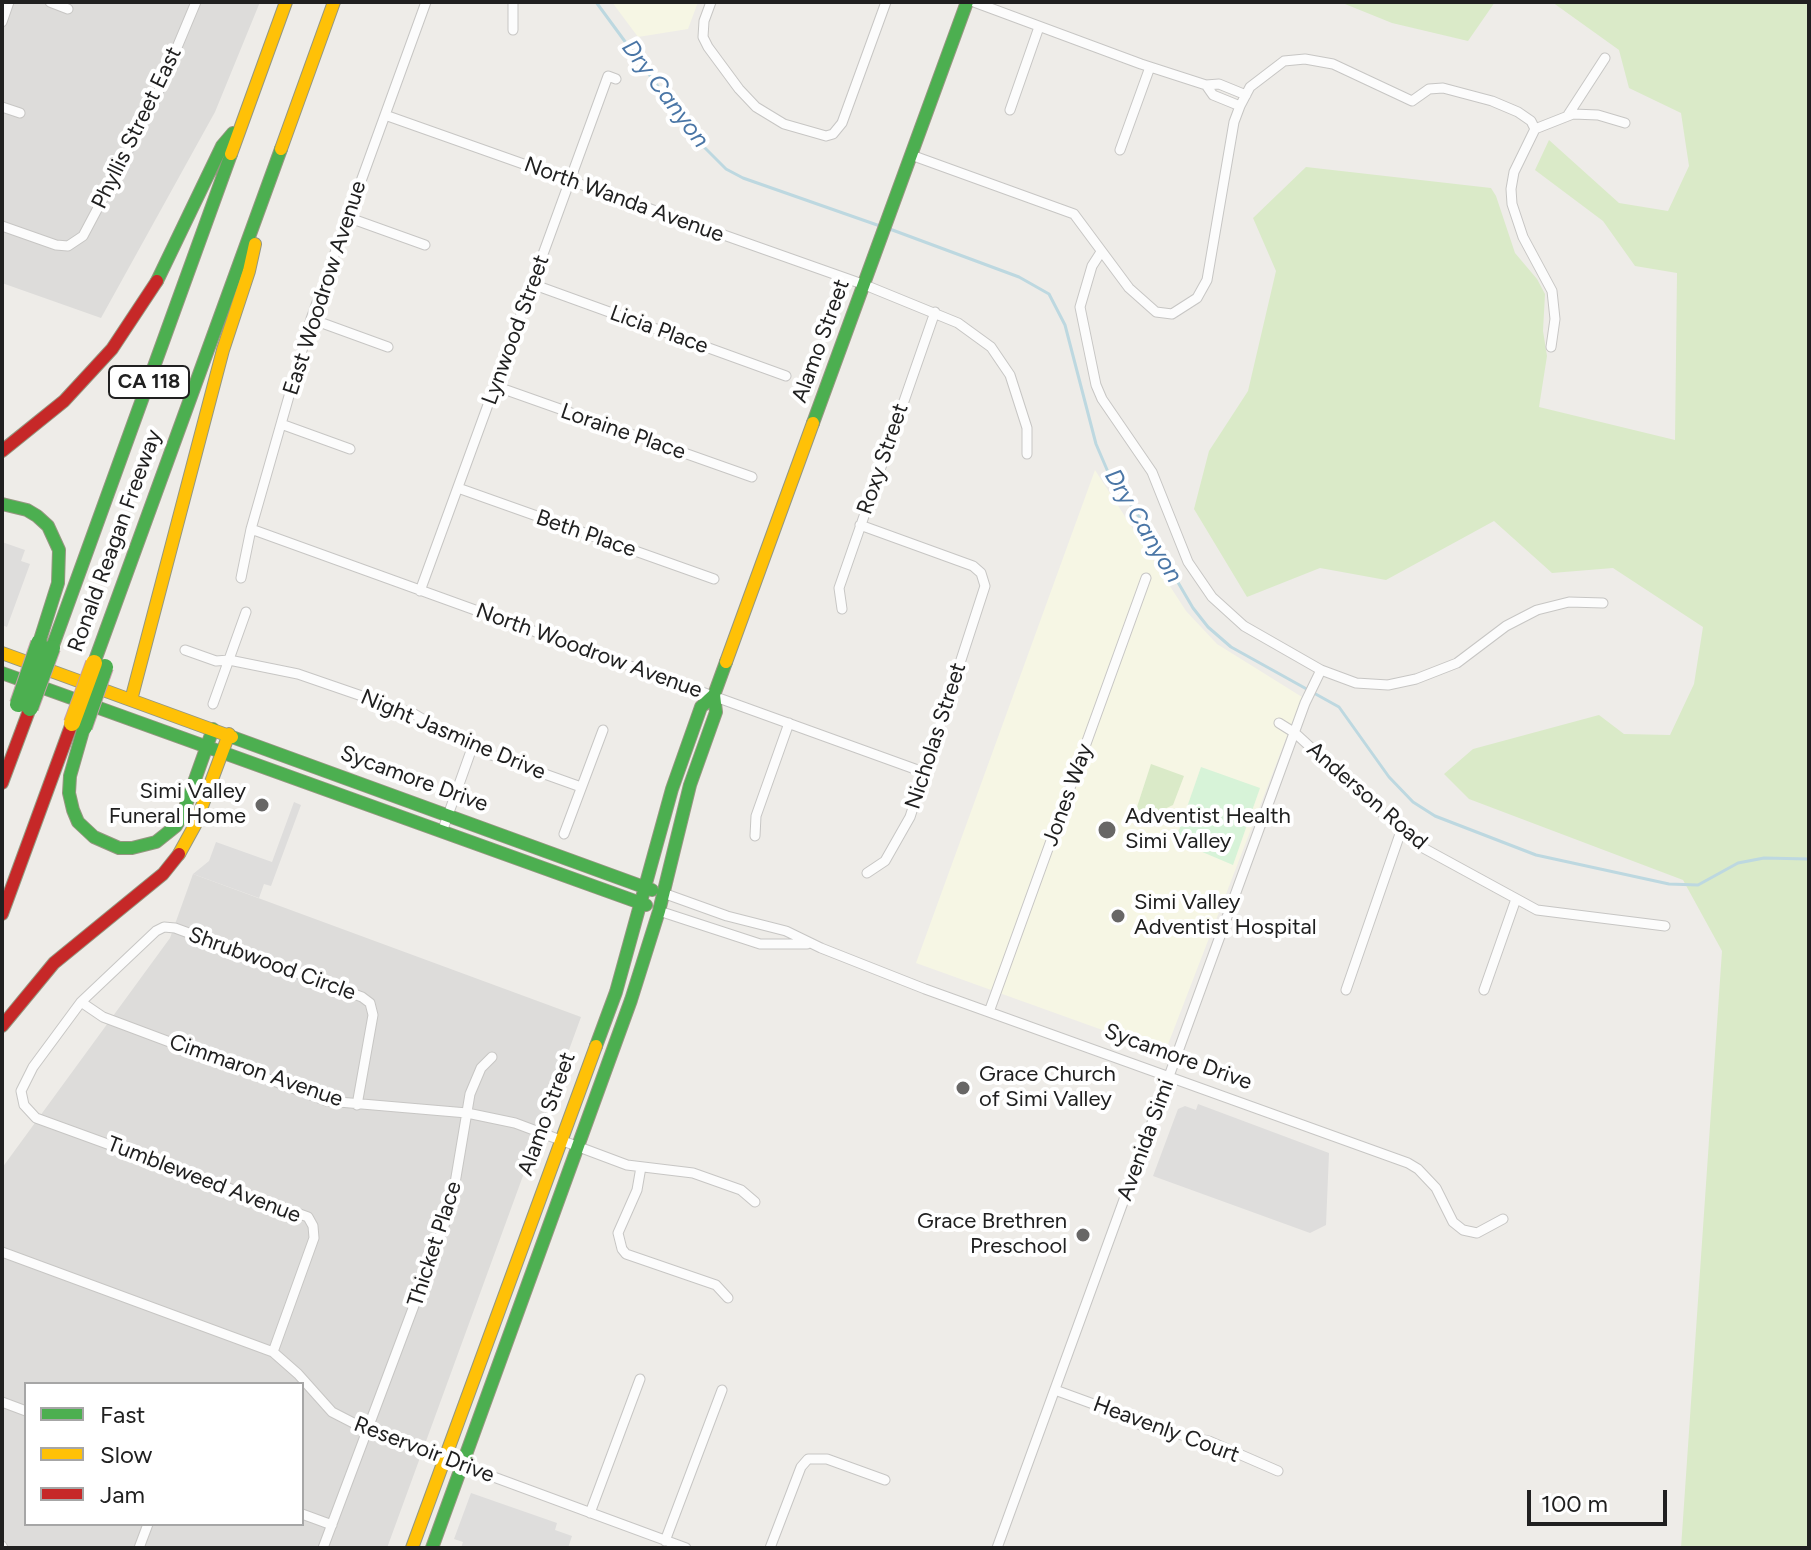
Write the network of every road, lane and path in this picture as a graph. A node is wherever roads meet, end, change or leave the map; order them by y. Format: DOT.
graph roads {
  1 [pos="9,2"];
  2 [pos="50,2"];
  3 [pos="196,2"];
  4 [pos="286,2"];
  5 [pos="334,2"];
  6 [pos="426,2"];
  7 [pos="513,2"];
  8 [pos="711,2"];
  9 [pos="886,2"];
  10 [pos="967,2"];
  11 [pos="974,2"];
  12 [pos="68,9"];
  13 [pos="2,22"];
  14 [pos="1039,27"];
  15 [pos="513,30"];
  16 [pos="1605,58"];
  17 [pos="1150,67"];
  18 [pos="616,79"];
  19 [pos="1206,85"];
  20 [pos="1246,95"];
  21 [pos="1240,106"];
  22 [pos="2,107"];
  23 [pos="1010,110"];
  24 [pos="20,113"];
  25 [pos="385,115"];
  26 [pos="245,116"];
  27 [pos="1567,116"];
  28 [pos="1625,123"];
  29 [pos="1535,129"];
  30 [pos="1120,150"];
  31 [pos="911,155"];
  32 [pos="570,181"];
  33 [pos="268,184"];
  34 [pos="347,217"];
  35 [pos="2,226"];
  36 [pos="425,245"];
  37 [pos="1101,252"];
  38 [pos="532,284"];
  39 [pos="865,285"];
  40 [pos="935,312"];
  41 [pos="311,319"];
  42 [pos="388,347"];
  43 [pos="1551,347"];
  44 [pos="786,376"];
  45 [pos="495,386"];
  46 [pos="281,424"];
  47 [pos="350,449"];
  48 [pos="2,451"];
  49 [pos="1027,454"];
  50 [pos="752,477"];
  51 [pos="458,488"];
  52 [pos="2,504"];
  53 [pos="860,525"];
  54 [pos="251,529"];
  55 [pos="241,578"];
  56 [pos="1146,578"];
  57 [pos="714,579"];
  58 [pos="420,591"];
  59 [pos="1603,603"];
  60 [pos="842,609"];
  61 [pos="246,612"];
  62 [pos="46,645"];
  63 [pos="185,650"];
  64 [pos="2,653"];
  65 [pos="229,660"];
  66 [pos="1320,672"];
  67 [pos="2,673"];
  68 [pos="714,695"];
  69 [pos="131,700"];
  70 [pos="213,704"];
  71 [pos="24,706"];
  72 [pos="789,723"];
  73 [pos="1279,723"];
  74 [pos="78,725"];
  75 [pos="603,730"];
  76 [pos="221,732"];
  77 [pos="1295,733"];
  78 [pos="472,748"];
  79 [pos="214,750"];
  80 [pos="2,770"];
  81 [pos="926,773"];
  82 [pos="2,783"];
  83 [pos="581,787"];
  84 [pos="445,823"];
  85 [pos="1401,831"];
  86 [pos="564,834"];
  87 [pos="755,836"];
  88 [pos="867,873"];
  89 [pos="663,893"];
  90 [pos="643,895"];
  91 [pos="1516,899"];
  92 [pos="659,911"];
  93 [pos="2,914"];
  94 [pos="1665,926"];
  95 [pos="811,944"];
  96 [pos="1346,990"];
  97 [pos="1484,990"];
  98 [pos="81,1002"];
  99 [pos="989,1012"];
  100 [pos="2,1026"];
  101 [pos="492,1057"];
  102 [pos="1168,1077"];
  103 [pos="357,1105"];
  104 [pos="467,1113"];
  105 [pos="562,1140"];
  106 [pos="578,1148"];
  107 [pos="641,1167"];
  108 [pos="755,1202"];
  109 [pos="1503,1219"];
  110 [pos="2,1252"];
  111 [pos="728,1298"];
  112 [pos="273,1352"];
  113 [pos="640,1379"];
  114 [pos="722,1390"];
  115 [pos="1055,1390"];
  116 [pos="2,1402"];
  117 [pos="24,1410"];
  118 [pos="369,1431"];
  119 [pos="445,1459"];
  120 [pos="462,1465"];
  121 [pos="1278,1471"];
  122 [pos="885,1480"];
  123 [pos="590,1513"];
  124 [pos="304,1515"];
  125 [pos="332,1525"];
  126 [pos="147,1526"];
  127 [pos="671,1544"];
  128 [pos="139,1548"];
  129 [pos="323,1548"];
  130 [pos="412,1548"];
  131 [pos="432,1548"];
  132 [pos="686,1548"];
  133 [pos="770,1548"];
  134 [pos="997,1548"];
  1 -- 13 [label="street"];
  2 -- 12 [label="street"];
  3 -- 35 [label="street, Phyllis Street East"];
  4 -- 26 [label="main road, Ronald Reagan Freeway / CA 118"];
  5 -- 33 [label="main road, Ronald Reagan Freeway / CA 118"];
  6 -- 25 [label="street, East Woodrow Avenue"];
  7 -- 15 [label="street"];
  8 -- 9 [label="street"];
  10 -- 31 [label="main road, Alamo Street"];
  11 -- 14 [label="street"];
  14 -- 17 [label="street"];
  14 -- 23 [label="street"];
  16 -- 27 [label="street"];
  17 -- 19 [label="street"];
  17 -- 30 [label="street"];
  18 -- 32 [label="street, Lynwood Street"];
  19 -- 20 [label="street"];
  19 -- 21 [label="street"];
  20 -- 21 [label="street"];
  20 -- 29 [label="street"];
  21 -- 37 [label="street"];
  22 -- 24 [label="street"];
  25 -- 32 [label="street, North Wanda Avenue"];
  25 -- 34 [label="street, East Woodrow Avenue"];
  26 -- 48 [label="main road"];
  26 -- 62 [label="main road, Ronald Reagan Freeway / CA 118"];
  27 -- 28 [label="street"];
  27 -- 29 [label="street"];
  29 -- 43 [label="street"];
  31 -- 37 [label="street"];
  31 -- 39 [label="main road, Alamo Street"];
  32 -- 38 [label="street, Lynwood Street"];
  32 -- 39 [label="street, North Wanda Avenue"];
  33 -- 69 [label="main road"];
  33 -- 74 [label="main road, Ronald Reagan Freeway / CA 118, bridge"];
  34 -- 36 [label="street"];
  34 -- 41 [label="street, East Woodrow Avenue"];
  37 -- 66 [label="street"];
  38 -- 44 [label="street, Licia Place"];
  38 -- 45 [label="street, Lynwood Street"];
  39 -- 40 [label="street, North Wanda Avenue"];
  39 -- 68 [label="main road, Alamo Street"];
  40 -- 49 [label="street, North Wanda Avenue"];
  40 -- 53 [label="street, Roxy Street"];
  41 -- 42 [label="street"];
  41 -- 46 [label="street, East Woodrow Avenue"];
  45 -- 50 [label="street, Loraine Place"];
  45 -- 51 [label="street, Lynwood Street"];
  46 -- 47 [label="street"];
  46 -- 54 [label="street, East Woodrow Avenue"];
  51 -- 57 [label="street, Beth Place"];
  51 -- 58 [label="street, Lynwood Street"];
  52 -- 62 [label="main road"];
  53 -- 60 [label="street, Roxy Street"];
  53 -- 81 [label="street, Nicholas Street"];
  54 -- 55 [label="street, East Woodrow Avenue"];
  54 -- 58 [label="street, North Woodrow Avenue"];
  56 -- 99 [label="street, Jones Way"];
  58 -- 68 [label="street, North Woodrow Avenue"];
  59 -- 66 [label="street"];
  61 -- 65 [label="street"];
  62 -- 71 [label="main road, bridge"];
  63 -- 65 [label="street, Night Jasmine Drive"];
  64 -- 69 [label="main road, Sycamore Drive"];
  65 -- 70 [label="street"];
  65 -- 78 [label="street, Night Jasmine Drive"];
  66 -- 77 [label="street, Avenida Simi"];
  67 -- 79 [label="main road, Sycamore Drive"];
  68 -- 72 [label="street, North Woodrow Avenue"];
  68 -- 89 [label="main road, Alamo Street"];
  68 -- 90 [label="main road, Alamo Street"];
  69 -- 76 [label="main road, Sycamore Drive"];
  71 -- 80 [label="main road"];
  71 -- 82 [label="main road"];
  72 -- 81 [label="street, North Woodrow Avenue"];
  72 -- 87 [label="street"];
  73 -- 77 [label="street, Anderson Road"];
  74 -- 79 [label="main road"];
  74 -- 93 [label="main road"];
  75 -- 83 [label="street"];
  76 -- 79 [label="main road"];
  76 -- 84 [label="main road, Sycamore Drive"];
  77 -- 85 [label="street, Anderson Road"];
  77 -- 102 [label="street, Avenida Simi"];
  78 -- 83 [label="street, Night Jasmine Drive"];
  78 -- 84 [label="street"];
  79 -- 84 [label="main road, Sycamore Drive"];
  79 -- 100 [label="main road"];
  81 -- 88 [label="street, Nicholas Street"];
  83 -- 86 [label="street"];
  84 -- 90 [label="main road, Sycamore Drive"];
  85 -- 91 [label="street, Anderson Road"];
  85 -- 96 [label="street"];
  89 -- 90 [label="main road, Sycamore Drive"];
  89 -- 92 [label="main road, Alamo Street"];
  89 -- 95 [label="street, Sycamore Drive"];
  90 -- 92 [label="main road, Sycamore Drive"];
  90 -- 105 [label="main road, Alamo Street"];
  91 -- 94 [label="street, Anderson Road"];
  91 -- 97 [label="street"];
  92 -- 95 [label="street, Sycamore Drive"];
  92 -- 106 [label="main road, Alamo Street"];
  95 -- 99 [label="street, Sycamore Drive"];
  98 -- 103 [label="street, Cimmaron Avenue"];
  98 -- 103 [label="street, Shrubwood Circle"];
  98 -- 112 [label="street, Tumbleweed Avenue"];
  99 -- 102 [label="street, Sycamore Drive"];
  101 -- 104 [label="street, Thicket Place"];
  102 -- 109 [label="street, Sycamore Drive"];
  102 -- 115 [label="street, Avenida Simi"];
  103 -- 104 [label="street, Cimmaron Avenue"];
  104 -- 105 [label="street, Cimmaron Avenue"];
  104 -- 118 [label="street, Thicket Place"];
  105 -- 106 [label="street, Cimmaron Avenue"];
  105 -- 119 [label="main road, Alamo Street"];
  106 -- 107 [label="street, Cimmaron Avenue"];
  106 -- 120 [label="main road, Alamo Street"];
  107 -- 108 [label="street, Cimmaron Avenue"];
  107 -- 111 [label="street"];
  110 -- 112 [label="street, Reservoir Drive"];
  112 -- 118 [label="street, Reservoir Drive"];
  113 -- 123 [label="street"];
  114 -- 127 [label="street"];
  115 -- 121 [label="street, Heavenly Court"];
  115 -- 134 [label="street, Avenida Simi"];
  116 -- 117 [label="street"];
  118 -- 119 [label="street, Reservoir Drive"];
  118 -- 125 [label="street, Thicket Place"];
  119 -- 120 [label="street, Reservoir Drive"];
  119 -- 130 [label="main road, Alamo Street"];
  120 -- 123 [label="street, Reservoir Drive"];
  120 -- 131 [label="main road, Alamo Street"];
  122 -- 133 [label="street"];
  123 -- 127 [label="street, Reservoir Drive"];
  124 -- 125 [label="street"];
  125 -- 129 [label="street, Thicket Place"];
  126 -- 128 [label="street"];
  127 -- 132 [label="street, Reservoir Drive"];
}
